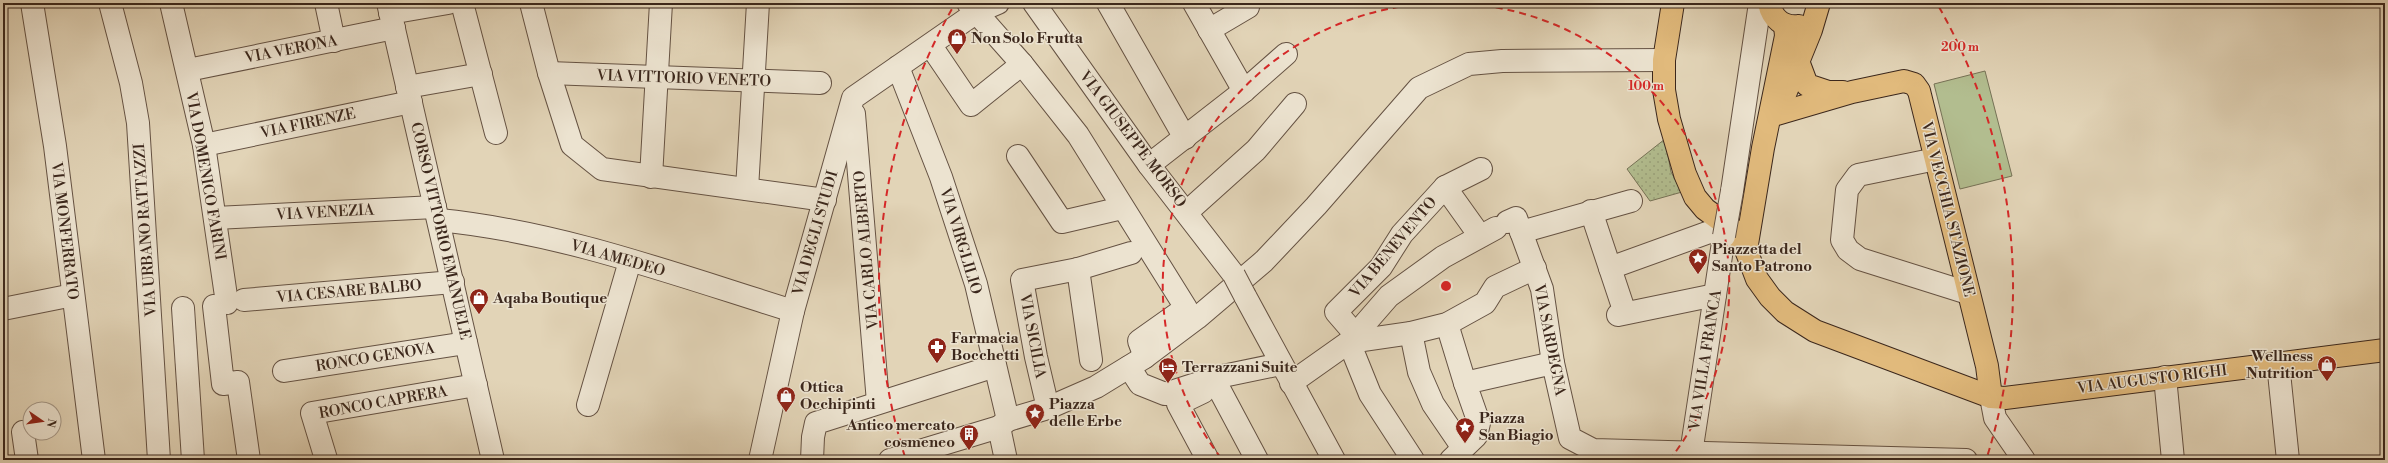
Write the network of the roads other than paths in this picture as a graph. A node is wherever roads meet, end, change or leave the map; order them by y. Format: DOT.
graph roads {
  1 [pos="32,3"];
  2 [pos="110,3"];
  3 [pos="171,3"];
  4 [pos="326,3"];
  5 [pos="448,3"];
  6 [pos="462,3"];
  7 [pos="531,3"];
  8 [pos="661,3"];
  9 [pos="758,3"];
  10 [pos="998,3"];
  11 [pos="1034,3"];
  12 [pos="1108,3"];
  13 [pos="1194,3"];
  14 [pos="1673,3"];
  15 [pos="1766,3"];
  16 [pos="1248,7"];
  17 [pos="1818,8"];
  18 [pos="978,13"];
  19 [pos="390,15"];
  20 [pos="1785,25"];
  21 [pos="1209,30"];
  22 [pos="334,41"];
  23 [pos="931,46"];
  24 [pos="1286,54"];
  25 [pos="1664,60"];
  26 [pos="1798,61"];
  27 [pos="1022,64"];
  28 [pos="898,68"];
  29 [pos="188,70"];
  30 [pos="549,73"];
  31 [pos="481,74"];
  32 [pos="657,78"];
  33 [pos="753,81"];
  34 [pos="820,83"];
  35 [pos="1244,92"];
  36 [pos="1852,92"];
  37 [pos="409,94"];
  38 [pos="853,98"];
  39 [pos="1295,104"];
  40 [pos="1777,114"];
  41 [pos="496,133"];
  42 [pos="1186,138"];
  43 [pos="204,145"];
  44 [pos="1763,148"];
  45 [pos="1018,156"];
  46 [pos="1936,159"];
  47 [pos="1149,165"];
  48 [pos="1481,170"];
  49 [pos="651,177"];
  50 [pos="1445,187"];
  51 [pos="747,189"];
  52 [pos="825,200"];
  53 [pos="1630,201"];
  54 [pos="1122,208"];
  55 [pos="1187,212"];
  56 [pos="1591,212"];
  57 [pos="437,213"];
  58 [pos="215,218"];
  59 [pos="1504,227"];
  60 [pos="1723,230"];
  61 [pos="1746,250"];
  62 [pos="1131,253"];
  63 [pos="630,260"];
  64 [pos="1535,268"];
  65 [pos="1610,268"];
  66 [pos="1078,269"];
  67 [pos="1232,272"];
  68 [pos="453,282"];
  69 [pos="1968,293"];
  70 [pos="73,295"];
  71 [pos="1715,295"];
  72 [pos="228,303"];
  73 [pos="183,308"];
  74 [pos="1186,308"];
  75 [pos="3,309"];
  76 [pos="793,311"];
  77 [pos="1447,324"];
  78 [pos="1412,333"];
  79 [pos="1352,338"];
  80 [pos="466,343"];
  81 [pos="2385,350"];
  82 [pos="1091,360"];
  83 [pos="1137,362"];
  84 [pos="1553,363"];
  85 [pos="2278,363"];
  86 [pos="1281,364"];
  87 [pos="995,366"];
  88 [pos="284,371"];
  89 [pos="2165,377"];
  90 [pos="1218,381"];
  91 [pos="1465,382"];
  92 [pos="1291,383"];
  93 [pos="476,385"];
  94 [pos="1991,397"];
  95 [pos="878,402"];
  96 [pos="588,405"];
  97 [pos="1048,408"];
  98 [pos="1004,424"];
  99 [pos="24,441"];
  100 [pos="1462,445"];
  101 [pos="1594,455"];
  102 [pos="1691,456"];
  103 [pos="2015,456"];
  104 [pos="326,459"];
  105 [pos="27,460"];
  106 [pos="94,460"];
  107 [pos="159,460"];
  108 [pos="193,460"];
  109 [pos="249,460"];
  110 [pos="493,460"];
  111 [pos="760,460"];
  112 [pos="812,460"];
  113 [pos="890,460"];
  114 [pos="1006,460"];
  115 [pos="1208,460"];
  116 [pos="1257,460"];
  117 [pos="1334,460"];
  118 [pos="1412,460"];
  119 [pos="1966,460"];
  120 [pos="2173,460"];
  121 [pos="2288,460"];
  1 -- 70 [label="street, VIA MONFERRATO"];
  2 -- 107 [label="street, VIA URBANO RATTAZZI"];
  3 -- 29 [label="street, VIA DOMENICO FARINI"];
  4 -- 22 [label="street"];
  5 -- 19 [label="street, VIA VERONA"];
  6 -- 31 [label="street"];
  7 -- 30 [label="street"];
  8 -- 32 [label="street"];
  9 -- 33 [label="street"];
  10 -- 18 [label="street"];
  11 -- 47 [label="street, VIA GIUSEPPE MORSO"];
  12 -- 42 [label="street"];
  13 -- 21 [label="street"];
  14 -- 25 [label="main road, VIA AUGUSTO RIGHI"];
  15 -- 20 [label="main road"];
  15 -- 60 [label="street, VIA VILLA FRANCA, bridge"];
  16 -- 21 [label="street"];
  17 -- 20 [label="main road"];
  17 -- 26 [label="main road"];
  18 -- 23 [label="street"];
  18 -- 27 [label="street"];
  19 -- 22 [label="street, VIA VERONA"];
  19 -- 37 [label="street, CORSO VITTORIO EMANUELE"];
  20 -- 44 [label="main road"];
  21 -- 35 [label="street"];
  22 -- 29 [label="street, VIA VERONA"];
  23 -- 27 [label="street"];
  23 -- 28 [label="street"];
  24 -- 35 [label="street"];
  25 -- 61 [label="main road, VIA AUGUSTO RIGHI"];
  25 -- 83 [label="street"];
  26 -- 36 [label="main road"];
  26 -- 40 [label="main road"];
  27 -- 54 [label="street"];
  28 -- 38 [label="street"];
  28 -- 87 [label="street, VIA VIRGLILIO"];
  29 -- 43 [label="street, VIA DOMENICO FARINI"];
  30 -- 32 [label="street, VIA VITTORIO VENETO"];
  30 -- 49 [label="street"];
  31 -- 37 [label="street, VIA FIRENZE"];
  31 -- 41 [label="street"];
  32 -- 33 [label="street, VIA VITTORIO VENETO"];
  32 -- 49 [label="street"];
  33 -- 34 [label="street, VIA VITTORIO VENETO"];
  33 -- 51 [label="street"];
  35 -- 42 [label="street"];
  36 -- 40 [label="main road"];
  36 -- 46 [label="main road, VIA VECCHIA STAZIONE"];
  37 -- 43 [label="street, VIA FIRENZE"];
  37 -- 57 [label="street, CORSO VITTORIO EMANUELE"];
  38 -- 52 [label="street, VIA DEGLI STUDI"];
  38 -- 95 [label="street, VIA CARLO ALBERTO"];
  39 -- 55 [label="street"];
  40 -- 44 [label="main road"];
  42 -- 47 [label="street"];
  43 -- 58 [label="street, VIA DOMENICO FARINI"];
  44 -- 61 [label="main road"];
  45 -- 54 [label="street"];
  46 -- 69 [label="main road, VIA VECCHIA STAZIONE"];
  46 -- 69 [label="street"];
  47 -- 55 [label="street, VIA GIUSEPPE MORSO"];
  48 -- 50 [label="street"];
  49 -- 51 [label="street"];
  50 -- 59 [label="street, VIA BENEVENTO"];
  50 -- 79 [label="street, VIA BENEVENTO"];
  51 -- 52 [label="street"];
  52 -- 76 [label="street, VIA DEGLI STUDI"];
  53 -- 56 [label="street"];
  54 -- 74 [label="street"];
  55 -- 67 [label="street, VIA GIUSEPPE MORSO"];
  56 -- 59 [label="street"];
  56 -- 65 [label="street"];
  57 -- 58 [label="street, VIA VENEZIA"];
  57 -- 63 [label="street, VIA AMEDEO"];
  57 -- 68 [label="street, CORSO VITTORIO EMANUELE"];
  58 -- 72 [label="street, VIA DOMENICO FARINI"];
  59 -- 64 [label="street, VIA SARDEGNA"];
  59 -- 79 [label="street"];
  60 -- 65 [label="street"];
  60 -- 71 [label="street, VIA VILLA FRANCA"];
  61 -- 94 [label="main road, VIA AUGUSTO RIGHI"];
  62 -- 66 [label="street, VIA SICILIA"];
  63 -- 76 [label="street, VIA AMEDEO"];
  63 -- 96 [label="street"];
  64 -- 77 [label="street"];
  64 -- 84 [label="street, VIA SARDEGNA"];
  65 -- 71 [label="street"];
  66 -- 82 [label="street"];
  66 -- 97 [label="street, VIA SICILIA"];
  67 -- 74 [label="street"];
  67 -- 86 [label="street, VIA GIUSEPPE MORSO, bridge"];
  68 -- 72 [label="street, VIA CESARE BALBO"];
  68 -- 80 [label="street, CORSO VITTORIO EMANUELE"];
  69 -- 94 [label="main road, VIA VECCHIA STAZIONE"];
  70 -- 75 [label="street"];
  70 -- 106 [label="street, VIA MONFERRATO"];
  71 -- 102 [label="street, VIA VILLA FRANCA"];
  72 -- 109 [label="street, VIA DOMENICO FARINI"];
  73 -- 108 [label="street"];
  74 -- 83 [label="street"];
  76 -- 111 [label="street, VIA DEGLI STUDI"];
  77 -- 78 [label="street"];
  77 -- 91 [label="street"];
  78 -- 79 [label="street"];
  78 -- 100 [label="street"];
  79 -- 92 [label="street"];
  79 -- 118 [label="street"];
  80 -- 88 [label="street, RONCO GENOVA"];
  80 -- 93 [label="street, CORSO VITTORIO EMANUELE"];
  81 -- 85 [label="main road, VIA AUGUSTO RIGHI"];
  83 -- 90 [label="street"];
  83 -- 97 [label="street"];
  84 -- 91 [label="street"];
  84 -- 101 [label="street, VIA SARDEGNA"];
  85 -- 89 [label="main road, VIA AUGUSTO RIGHI"];
  85 -- 121 [label="street"];
  86 -- 90 [label="street"];
  86 -- 92 [label="street"];
  87 -- 95 [label="street"];
  87 -- 98 [label="street, VIA VIRGLILIO"];
  89 -- 94 [label="main road, VIA AUGUSTO RIGHI"];
  89 -- 120 [label="street"];
  90 -- 115 [label="street"];
  90 -- 116 [label="street"];
  91 -- 100 [label="street"];
  92 -- 117 [label="street"];
  93 -- 104 [label="street, RONCO CAPRERA"];
  93 -- 110 [label="street, CORSO VITTORIO EMANUELE"];
  94 -- 103 [label="street"];
  95 -- 112 [label="street"];
  97 -- 98 [label="street"];
  98 -- 113 [label="street"];
  98 -- 114 [label="street"];
  99 -- 105 [label="street"];
  101 -- 102 [label="street, VIA SARDEGNA"];
  102 -- 119 [label="street, VIA SARDEGNA"];
}
